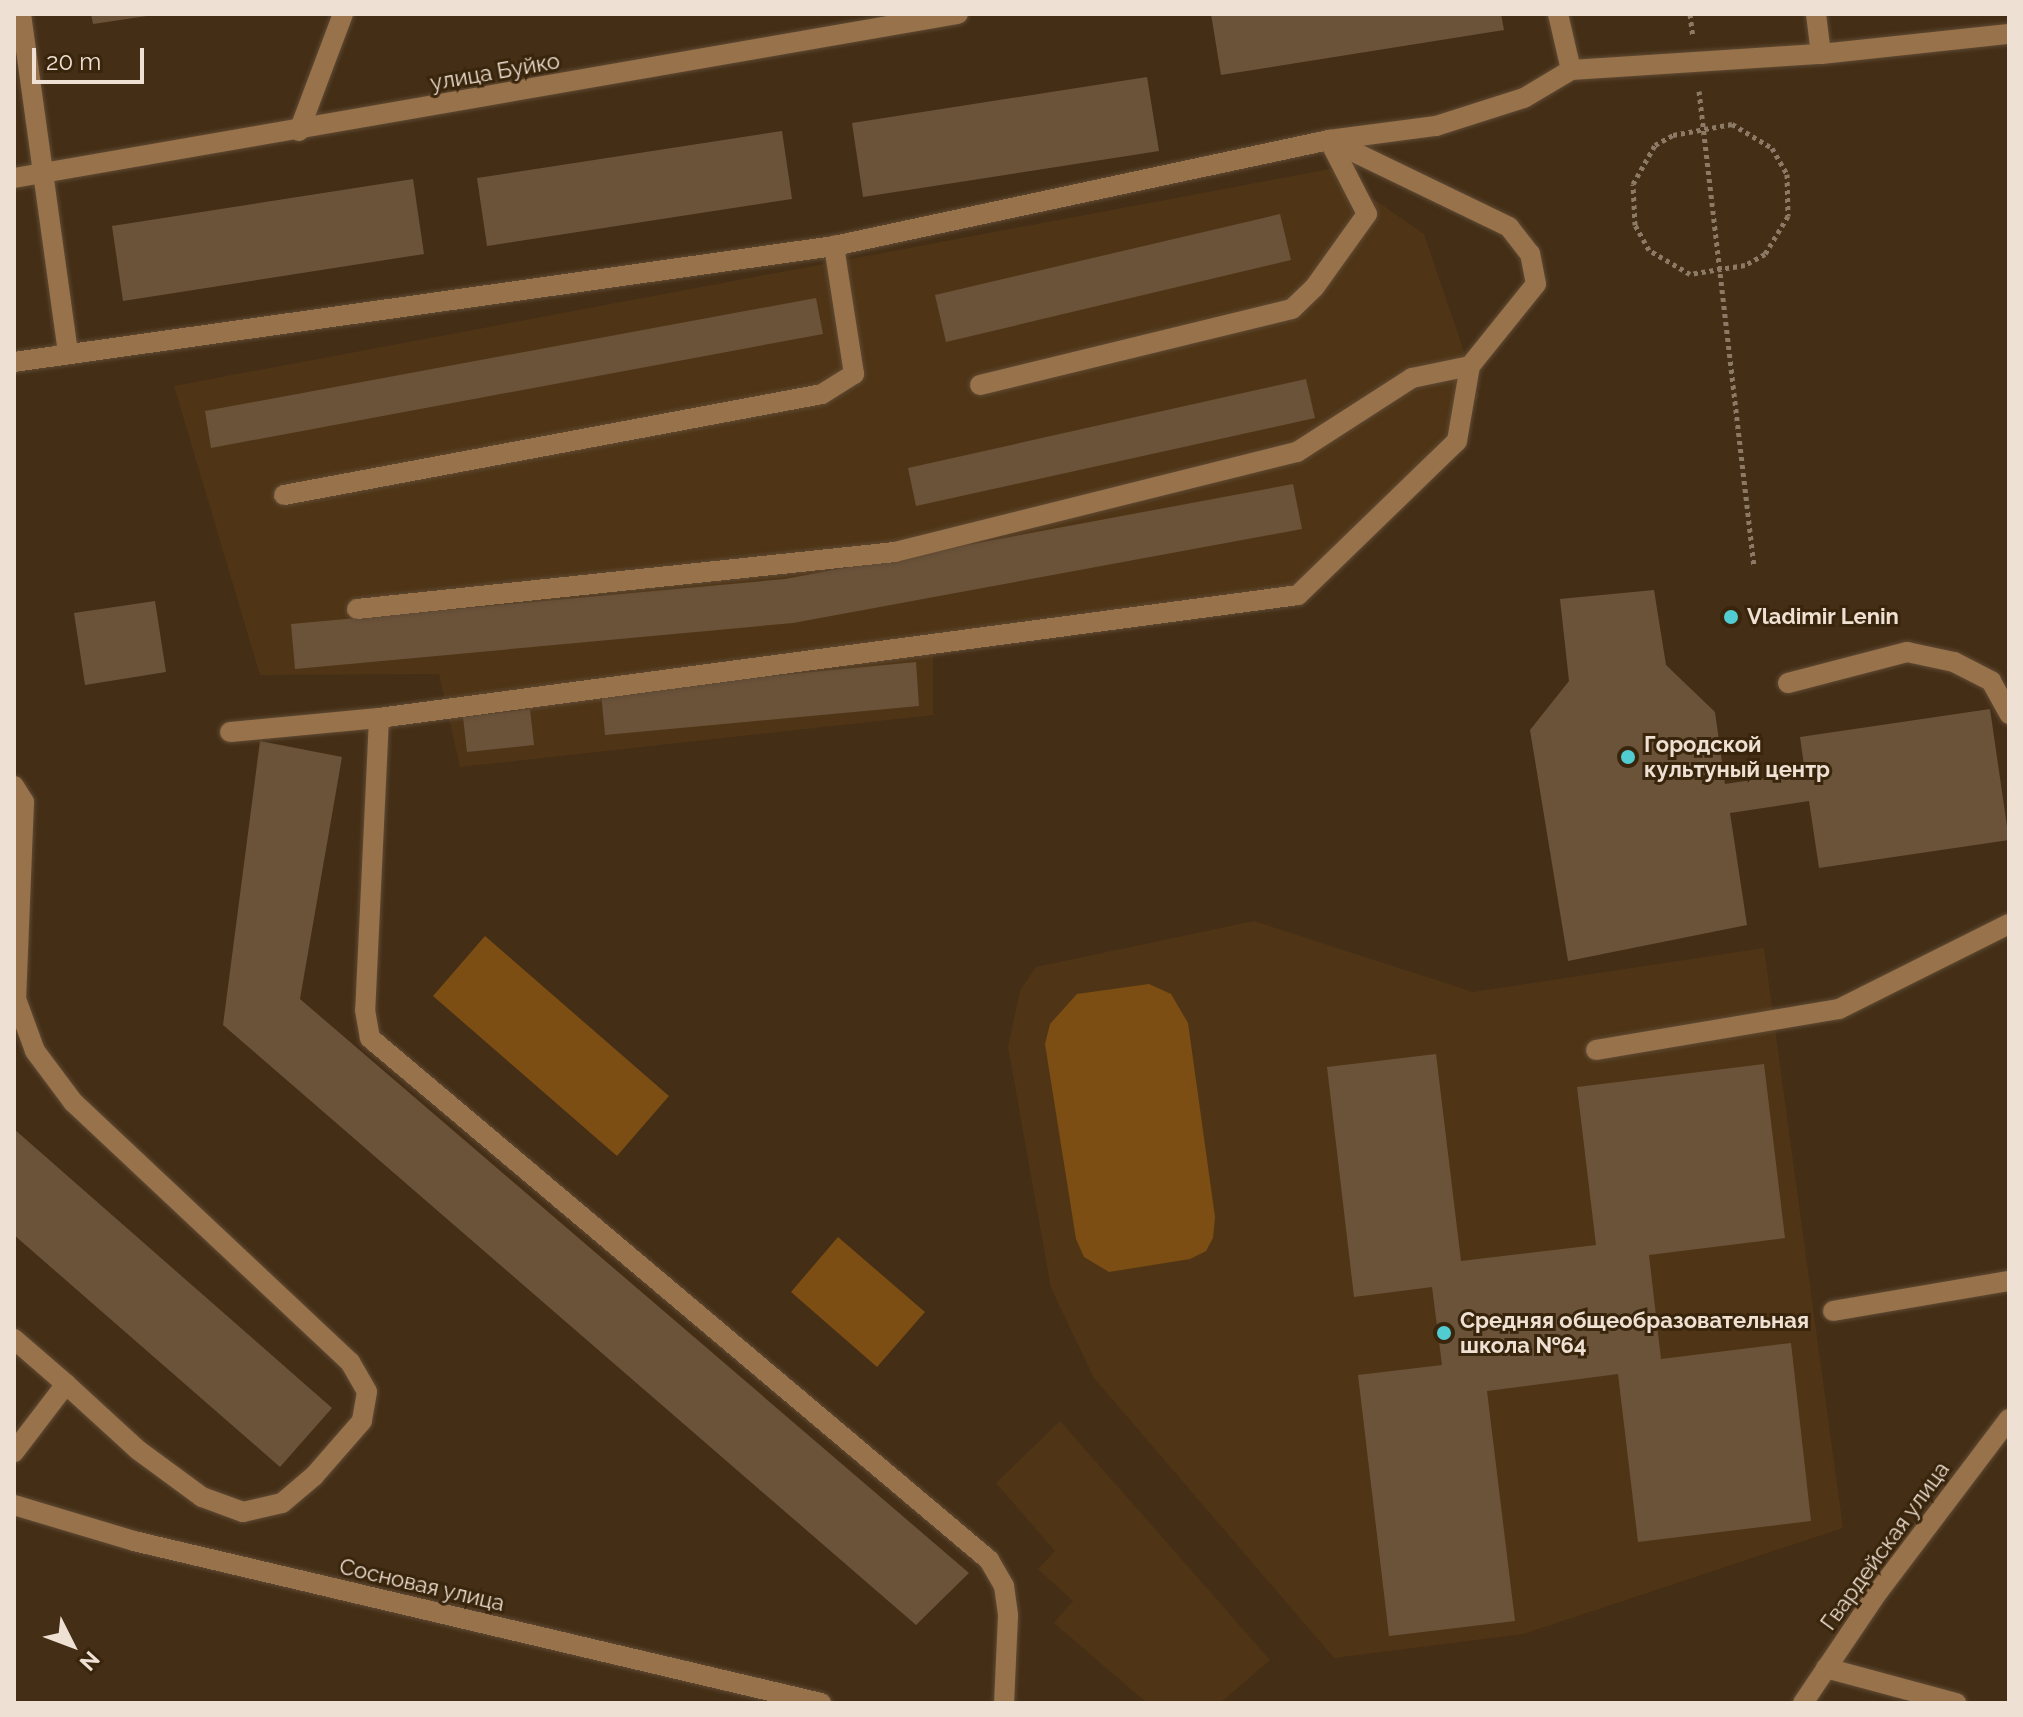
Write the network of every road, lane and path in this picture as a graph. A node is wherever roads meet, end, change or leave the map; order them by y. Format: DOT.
graph roads {
  1 [pos="21,14"];
  2 [pos="343,14"];
  3 [pos="958,14"];
  4 [pos="1558,14"];
  5 [pos="1816,14"];
  6 [pos="2009,34"];
  7 [pos="1821,54"];
  8 [pos="1695,62"];
  9 [pos="1571,70"];
  10 [pos="1703,128"];
  11 [pos="299,131"];
  12 [pos="1329,140"];
  13 [pos="41,175"];
  14 [pos="14,178"];
  15 [pos="834,246"];
  16 [pos="1721,270"];
  17 [pos="68,354"];
  18 [pos="14,362"];
  19 [pos="1470,366"];
  20 [pos="980,385"];
  21 [pos="284,495"];
  22 [pos="1754,565"];
  23 [pos="357,609"];
  24 [pos="1788,683"];
  25 [pos="2009,714"];
  26 [pos="379,718"];
  27 [pos="230,732"];
  28 [pos="14,786"];
  29 [pos="2009,924"];
  30 [pos="1596,1050"];
  31 [pos="2009,1281"];
  32 [pos="1833,1311"];
  33 [pos="14,1339"];
  34 [pos="66,1384"];
  35 [pos="2009,1419"];
  36 [pos="14,1452"];
  37 [pos="14,1505"];
  38 [pos="1826,1668"];
  39 [pos="744,1695"];
  40 [pos="821,1703"];
  41 [pos="1004,1703"];
  42 [pos="1803,1703"];
  43 [pos="1956,1703"];
  1 -- 13 [label="street"];
  2 -- 11 [label="street"];
  3 -- 11 [label="street, улица Буйко"];
  4 -- 9 [label="street"];
  5 -- 7 [label="street"];
  6 -- 7 [label="street"];
  7 -- 8 [label="street"];
  8 -- 9 [label="street"];
  8 -- 10 [label="path"];
  9 -- 12 [label="street"];
  10 -- 16 [label="path"];
  10 -- 16 [label="path"];
  10 -- 16 [label="path"];
  11 -- 13 [label="street, улица Буйко"];
  12 -- 15 [label="street"];
  12 -- 19 [label="street"];
  12 -- 20 [label="street"];
  13 -- 14 [label="street, улица Буйко"];
  13 -- 17 [label="street"];
  15 -- 17 [label="street"];
  15 -- 21 [label="street"];
  16 -- 22 [label="path"];
  17 -- 18 [label="street"];
  19 -- 23 [label="street"];
  19 -- 26 [label="street"];
  24 -- 25 [label="street"];
  26 -- 27 [label="street"];
  26 -- 41 [label="street"];
  28 -- 34 [label="street"];
  29 -- 30 [label="street"];
  31 -- 32 [label="street"];
  33 -- 34 [label="street"];
  34 -- 36 [label="street"];
  35 -- 38 [label="street, Гвардейская улица"];
  37 -- 39 [label="street, Сосновая улица"];
  38 -- 42 [label="street, Гвардейская улица"];
  38 -- 43 [label="street"];
  39 -- 40 [label="street, Сосновая улица"];
}
